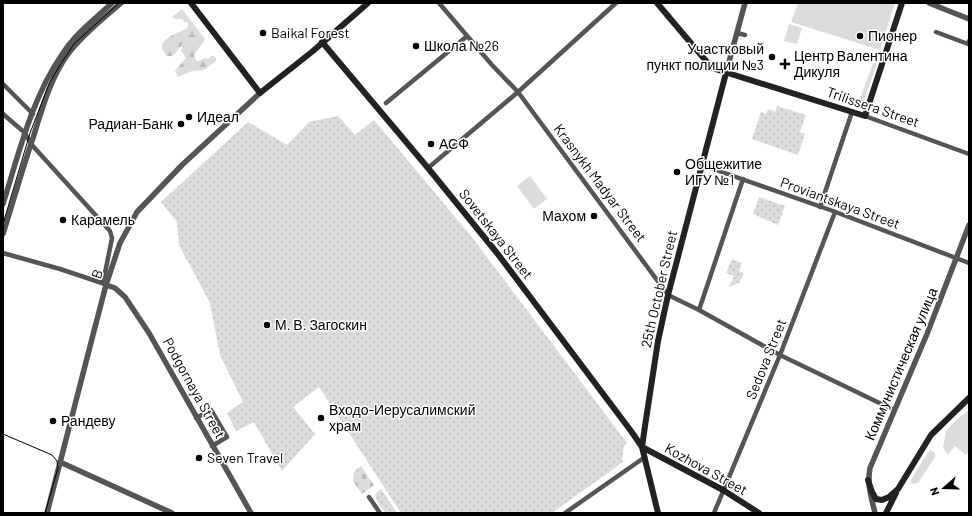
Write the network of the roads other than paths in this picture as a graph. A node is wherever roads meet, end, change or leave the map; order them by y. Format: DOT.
graph roads {
  1 [pos="112,3"];
  2 [pos="121,3"];
  3 [pos="191,3"];
  4 [pos="368,3"];
  5 [pos="439,3"];
  6 [pos="616,3"];
  7 [pos="657,3"];
  8 [pos="746,3"];
  9 [pos="902,3"];
  10 [pos="929,3"];
  11 [pos="969,19"];
  12 [pos="936,32"];
  13 [pos="737,33"];
  14 [pos="744,35"];
  15 [pos="466,37"];
  16 [pos="969,41"];
  17 [pos="322,42"];
  18 [pos="726,73"];
  19 [pos="3,84"];
  20 [pos="518,92"];
  21 [pos="260,93"];
  22 [pos="386,103"];
  23 [pos="852,112"];
  24 [pos="3,114"];
  25 [pos="32,114"];
  26 [pos="865,116"];
  27 [pos="25,134"];
  28 [pos="31,144"];
  29 [pos="969,154"];
  30 [pos="702,165"];
  31 [pos="428,168"];
  32 [pos="743,179"];
  33 [pos="3,204"];
  34 [pos="820,207"];
  35 [pos="835,212"];
  36 [pos="969,225"];
  37 [pos="3,234"];
  38 [pos="3,253"];
  39 [pos="957,258"];
  40 [pos="969,263"];
  41 [pos="104,284"];
  42 [pos="668,295"];
  43 [pos="699,310"];
  44 [pos="780,355"];
  45 [pos="969,398"];
  46 [pos="894,410"];
  47 [pos="196,418"];
  48 [pos="212,446"];
  49 [pos="642,447"];
  50 [pos="645,456"];
  51 [pos="60,462"];
  52 [pos="868,480"];
  53 [pos="898,489"];
  54 [pos="723,490"];
  55 [pos="369,497"];
  56 [pos="47,513"];
  57 [pos="172,513"];
  58 [pos="251,513"];
  59 [pos="380,513"];
  60 [pos="565,513"];
  61 [pos="658,513"];
  62 [pos="714,513"];
  63 [pos="759,513"];
  64 [pos="875,513"];
  65 [pos="886,513"];
  1 -- 25 [label="street"];
  2 -- 28 [label="street"];
  3 -- 21 [label="main road"];
  4 -- 17 [label="main road"];
  5 -- 15 [label="street, Krasnykh Madyar Street"];
  6 -- 20 [label="street"];
  7 -- 18 [label="main road, Trilissera Street"];
  8 -- 13 [label="street"];
  9 -- 26 [label="main road"];
  10 -- 11 [label="street"];
  12 -- 16 [label="street"];
  13 -- 14 [label="street"];
  13 -- 18 [label="street"];
  15 -- 20 [label="street, Krasnykh Madyar Street"];
  15 -- 22 [label="street"];
  17 -- 21 [label="main road"];
  17 -- 31 [label="main road, Sovetskaya Street"];
  18 -- 23 [label="main road, Trilissera Street"];
  18 -- 30 [label="main road, 25th October Street"];
  19 -- 25 [label="street"];
  20 -- 31 [label="street"];
  20 -- 42 [label="street, Krasnykh Madyar Street"];
  21 -- 41 [label="street, B"];
  23 -- 26 [label="main road, Trilissera Street"];
  23 -- 34 [label="street"];
  24 -- 27 [label="street"];
  25 -- 27 [label="street"];
  26 -- 29 [label="street, Trilissera Street"];
  27 -- 28 [label="street"];
  27 -- 33 [label="street"];
  28 -- 37 [label="street"];
  28 -- 41 [label="street"];
  30 -- 32 [label="street, Proviantskaya Street"];
  30 -- 42 [label="main road, 25th October Street"];
  31 -- 49 [label="main road, Sovetskaya Street"];
  32 -- 34 [label="street, Proviantskaya Street"];
  32 -- 43 [label="street"];
  34 -- 35 [label="street, Proviantskaya Street"];
  35 -- 39 [label="street, Proviantskaya Street"];
  35 -- 44 [label="street, Sedova Street"];
  36 -- 39 [label="street, Коммунистическая улица"];
  38 -- 41 [label="street"];
  39 -- 40 [label="street, Proviantskaya Street"];
  39 -- 46 [label="street, Коммунистическая улица"];
  41 -- 47 [label="street, Podgornaya Street"];
  41 -- 51 [label="street, B"];
  42 -- 43 [label="street, Krasnykh Madyar Street"];
  42 -- 49 [label="main road, 25th October Street"];
  43 -- 44 [label="street, Krasnykh Madyar Street"];
  44 -- 46 [label="street, Krasnykh Madyar Street"];
  44 -- 54 [label="street, Sedova Street"];
  45 -- 53 [label="main road"];
  46 -- 52 [label="street, Коммунистическая улица"];
  47 -- 48 [label="street, Podgornaya Street"];
  47 -- 48 [label="street"];
  48 -- 58 [label="street, Podgornaya Street"];
  49 -- 50 [label="main road, 25th October Street"];
  49 -- 54 [label="main road, Kozhova Street"];
  50 -- 60 [label="street"];
  50 -- 61 [label="main road, 25th October Street"];
  51 -- 56 [label="street, B"];
  51 -- 57 [label="street"];
  52 -- 53 [label="main road"];
  52 -- 64 [label="street, Коммунистическая улица"];
  53 -- 65 [label="main road"];
  54 -- 62 [label="street, Sedova Street"];
  54 -- 63 [label="main road, Kozhova Street"];
  55 -- 59 [label="street"];
}
